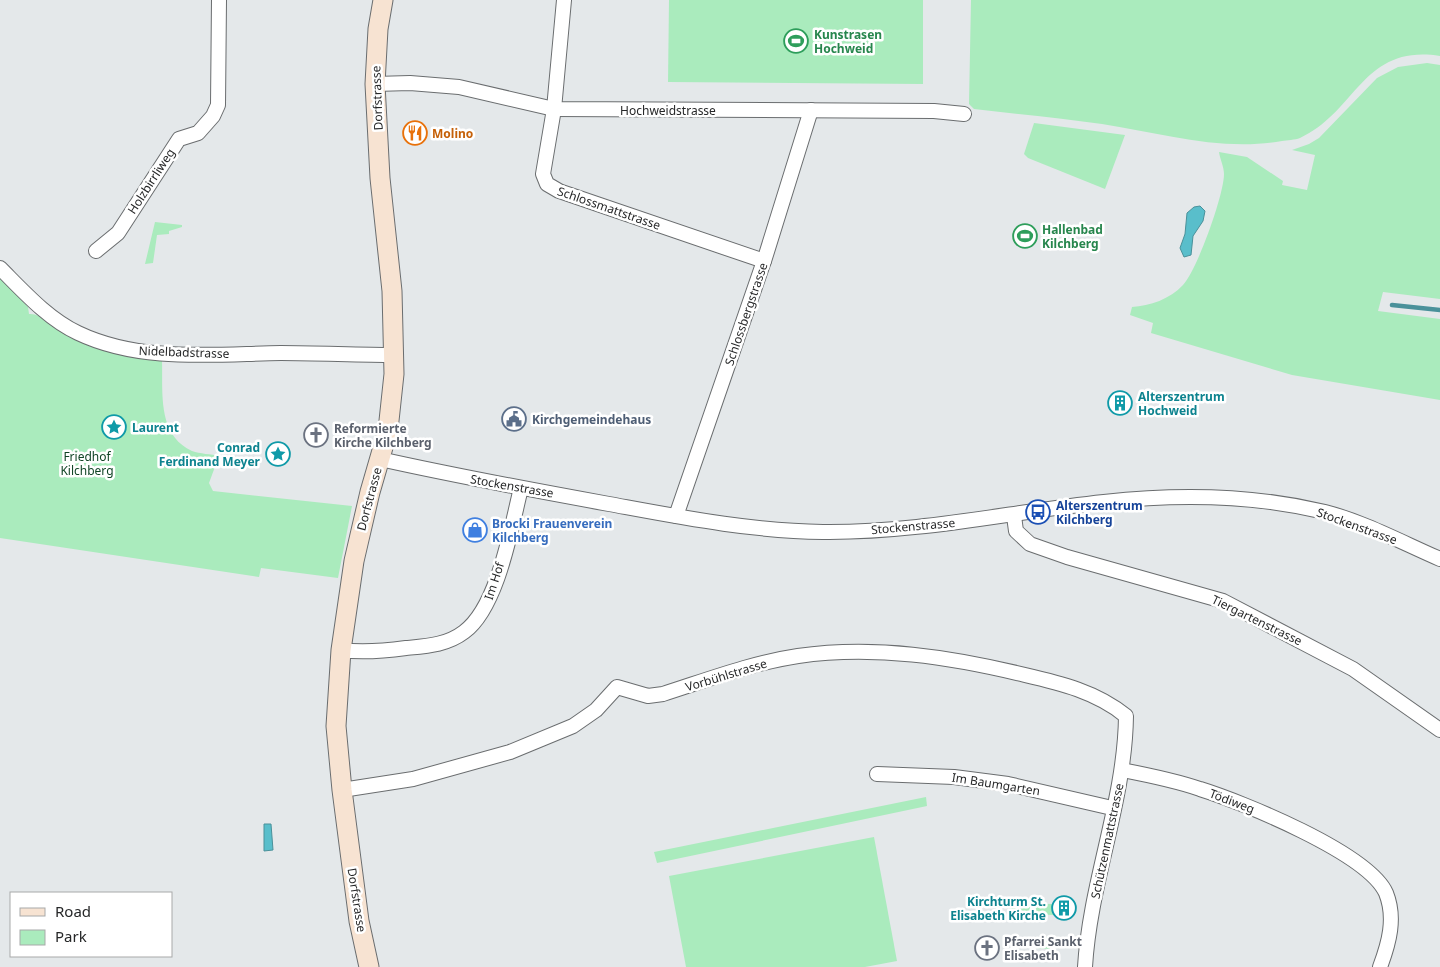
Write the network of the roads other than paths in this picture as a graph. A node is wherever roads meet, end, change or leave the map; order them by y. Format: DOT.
graph roads {
  1 [pos="219,0"];
  2 [pos="383,0"];
  3 [pos="564,0"];
  4 [pos="375,84"];
  5 [pos="554,109"];
  6 [pos="811,110"];
  7 [pos="964,114"];
  8 [pos="96,251"];
  9 [pos="764,261"];
  10 [pos="0,268"];
  11 [pos="395,355"];
  12 [pos="380,459"];
  13 [pos="521,488"];
  14 [pos="676,516"];
  15 [pos="1014,516"];
  16 [pos="1440,559"];
  17 [pos="341,650"];
  18 [pos="1126,716"];
  19 [pos="1440,730"];
  20 [pos="1122,770"];
  21 [pos="877,774"];
  22 [pos="342,790"];
  23 [pos="1112,808"];
  24 [pos="370,967"];
  25 [pos="1085,967"];
  26 [pos="1380,967"];
  1 -- 8 [label="street, Holzbirrliweg"];
  2 -- 4 [label="street, Dorfstrasse"];
  3 -- 5 [label="street, Schlossmattstrasse"];
  4 -- 5 [label="street, Hochweidstrasse"];
  4 -- 11 [label="street, Dorfstrasse"];
  5 -- 6 [label="street, Hochweidstrasse"];
  5 -- 9 [label="street, Schlossmattstrasse"];
  6 -- 7 [label="street, Hochweidstrasse"];
  6 -- 9 [label="street, Schlossbergstrasse"];
  9 -- 14 [label="street, Schlossbergstrasse"];
  10 -- 11 [label="street, Nidelbadstrasse"];
  11 -- 12 [label="street, Dorfstrasse"];
  12 -- 13 [label="street, Stockenstrasse"];
  12 -- 17 [label="street, Dorfstrasse"];
  13 -- 14 [label="street, Stockenstrasse"];
  13 -- 17 [label="street, Im Hof"];
  14 -- 15 [label="street, Stockenstrasse"];
  15 -- 16 [label="street, Stockenstrasse"];
  15 -- 19 [label="street, Tiergartenstrasse"];
  17 -- 22 [label="street, Dorfstrasse"];
  18 -- 20 [label="street, Schützenmattstrasse"];
  18 -- 22 [label="street, Vorbühlstrasse"];
  20 -- 23 [label="street, Schützenmattstrasse"];
  20 -- 26 [label="street, Tödiweg"];
  21 -- 23 [label="street, Im Baumgarten"];
  22 -- 24 [label="street, Dorfstrasse"];
  23 -- 25 [label="street, Schützenmattstrasse"];
}
